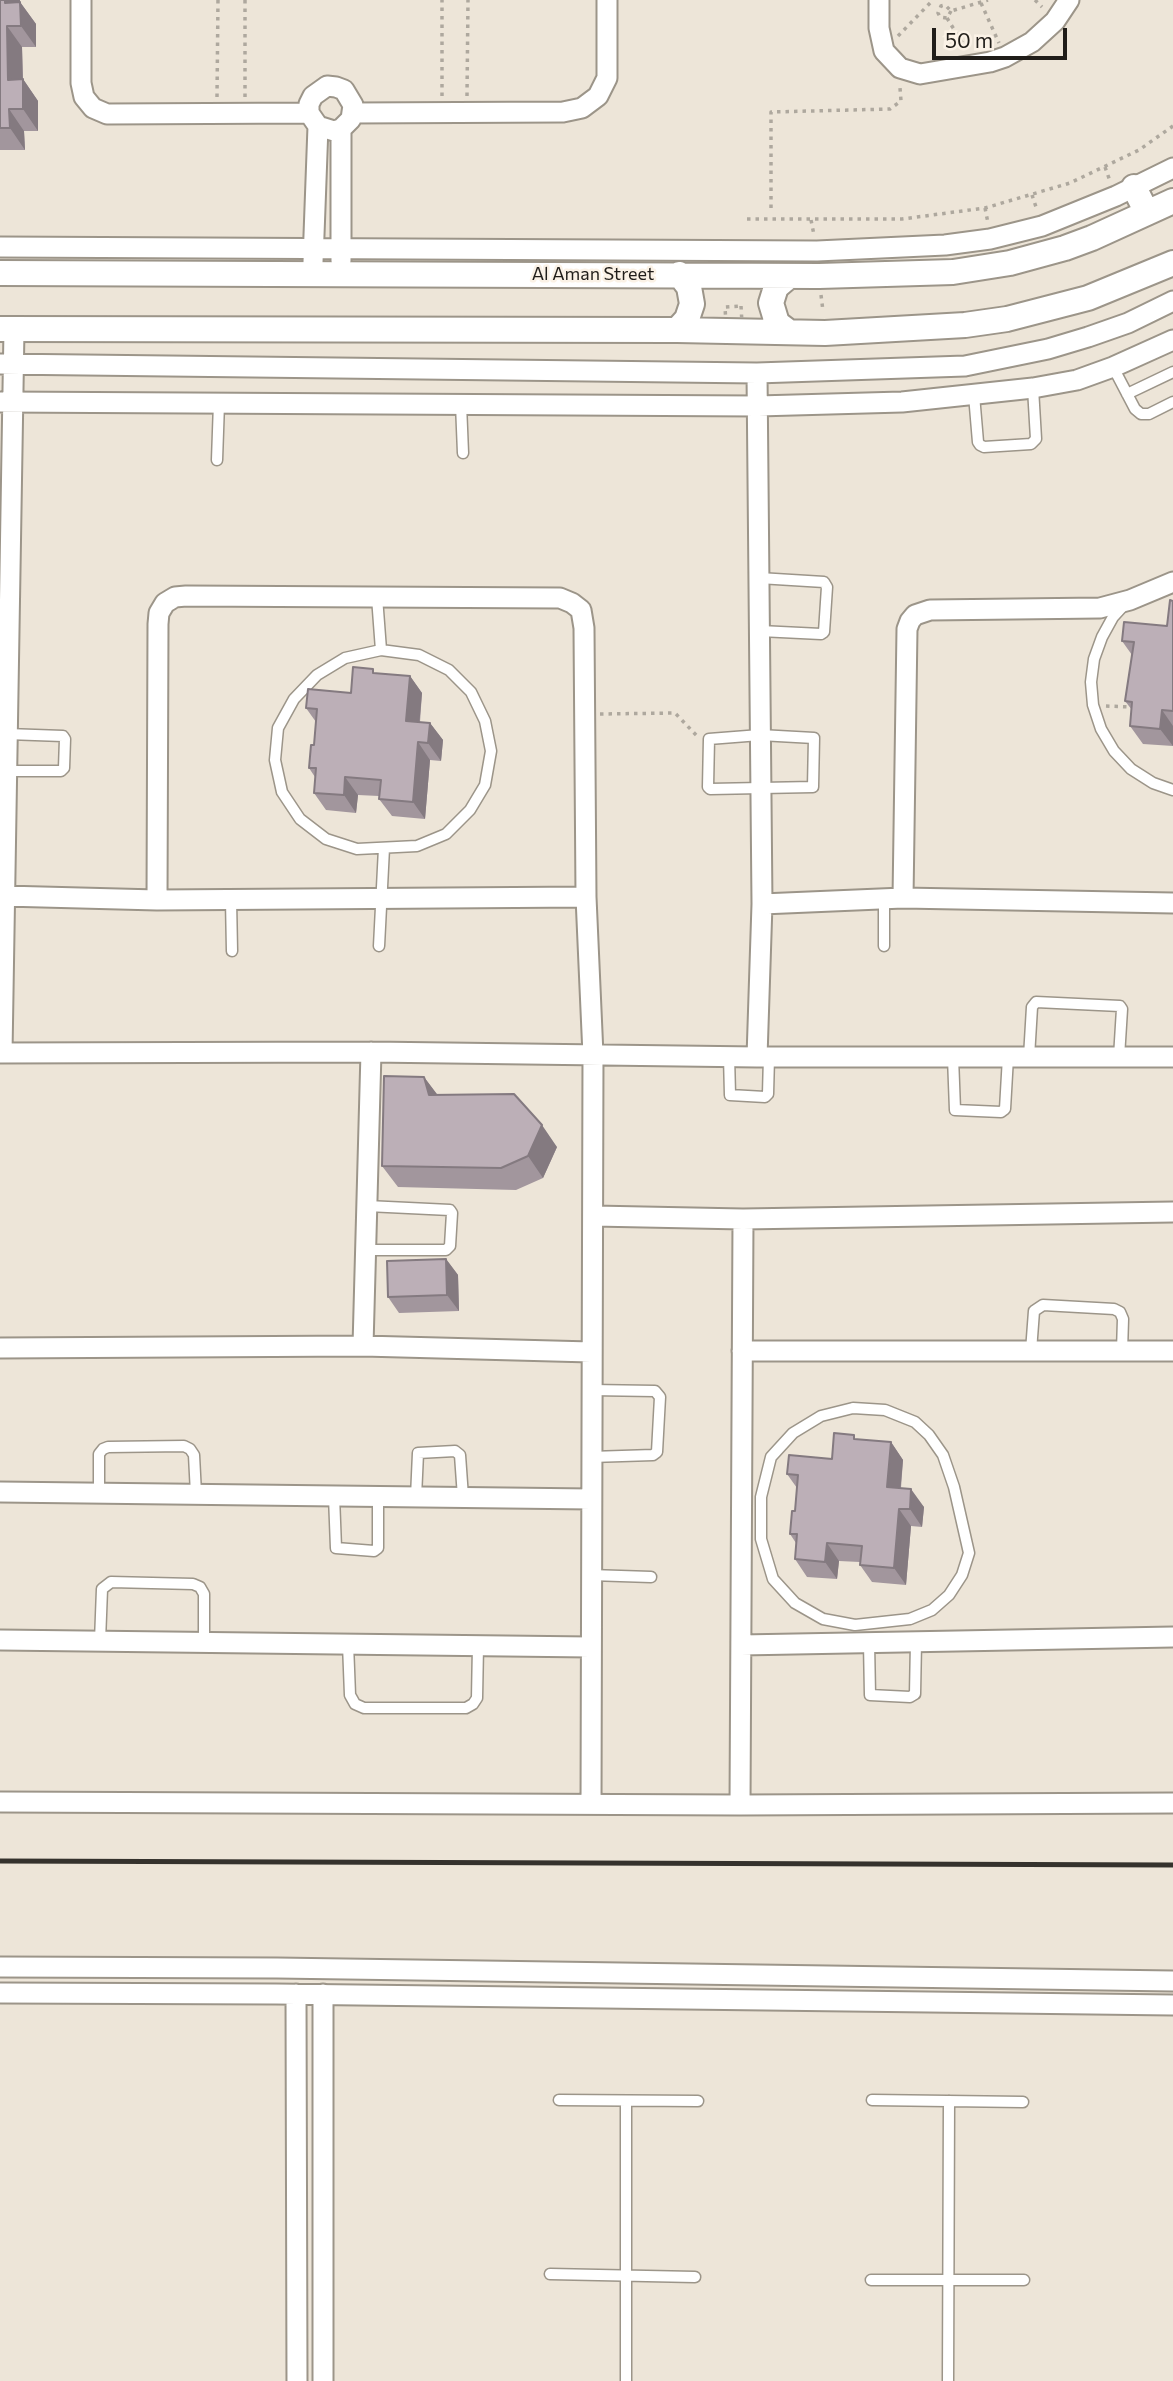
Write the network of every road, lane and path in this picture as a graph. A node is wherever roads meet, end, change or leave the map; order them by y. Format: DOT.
graph roads {
  1 [pos="81,0"];
  2 [pos="218,0"];
  3 [pos="245,0"];
  4 [pos="442,0"];
  5 [pos="468,0"];
  6 [pos="607,0"];
  7 [pos="879,0"];
  8 [pos="933,0"];
  9 [pos="988,0"];
  10 [pos="1069,0"];
  11 [pos="981,3"];
  12 [pos="951,10"];
  13 [pos="947,18"];
  14 [pos="884,51"];
  15 [pos="1005,57"];
  16 [pos="975,65"];
  17 [pos="900,68"];
  18 [pos="467,112"];
  19 [pos="217,113"];
  20 [pos="245,113"];
  21 [pos="442,113"];
  22 [pos="314,120"];
  23 [pos="347,121"];
  24 [pos="1173,126"];
  25 [pos="1173,168"];
  26 [pos="1134,187"];
  27 [pos="1173,201"];
  28 [pos="771,208"];
  29 [pos="1147,213"];
  30 [pos="747,219"];
  31 [pos="0,247"];
  32 [pos="313,261"];
  33 [pos="341,262"];
  34 [pos="1173,263"];
  35 [pos="0,273"];
  36 [pos="679,274"];
  37 [pos="789,276"];
  38 [pos="1173,302"];
  39 [pos="7,329"];
  40 [pos="677,330"];
  41 [pos="789,332"];
  42 [pos="1173,340"];
  43 [pos="7,364"];
  44 [pos="1113,367"];
  45 [pos="1173,372"];
  46 [pos="757,373"];
  47 [pos="1033,388"];
  48 [pos="1127,394"];
  49 [pos="974,395"];
  50 [pos="6,402"];
  51 [pos="1173,402"];
  52 [pos="219,403"];
  53 [pos="461,404"];
  54 [pos="758,406"];
  55 [pos="463,453"];
  56 [pos="217,460"];
  57 [pos="760,578"];
  58 [pos="1173,582"];
  59 [pos="5,596"];
  60 [pos="377,597"];
  61 [pos="1129,600"];
  62 [pos="760,631"];
  63 [pos="381,650"];
  64 [pos="1093,705"];
  65 [pos="1134,707"];
  66 [pos="584,715"];
  67 [pos="7,734"];
  68 [pos="761,735"];
  69 [pos="709,739"];
  70 [pos="7,771"];
  71 [pos="761,789"];
  72 [pos="1173,790"];
  73 [pos="384,848"];
  74 [pos="3,888"];
  75 [pos="586,897"];
  76 [pos="381,899"];
  77 [pos="893,899"];
  78 [pos="157,900"];
  79 [pos="231,900"];
  80 [pos="1173,903"];
  81 [pos="762,904"];
  82 [pos="2,938"];
  83 [pos="379,946"];
  84 [pos="884,946"];
  85 [pos="232,950"];
  86 [pos="371,1052"];
  87 [pos="1,1053"];
  88 [pos="593,1055"];
  89 [pos="729,1056"];
  90 [pos="763,1057"];
  91 [pos="953,1057"];
  92 [pos="1007,1057"];
  93 [pos="1030,1057"];
  94 [pos="1119,1057"];
  95 [pos="1173,1057"];
  96 [pos="367,1206"];
  97 [pos="1173,1212"];
  98 [pos="594,1216"];
  99 [pos="743,1219"];
  100 [pos="366,1250"];
  101 [pos="363,1346"];
  102 [pos="0,1348"];
  103 [pos="743,1351"];
  104 [pos="1031,1351"];
  105 [pos="1122,1351"];
  106 [pos="1173,1351"];
  107 [pos="591,1352"];
  108 [pos="591,1390"];
  109 [pos="591,1457"];
  110 [pos="0,1492"];
  111 [pos="99,1493"];
  112 [pos="196,1494"];
  113 [pos="334,1496"];
  114 [pos="378,1496"];
  115 [pos="416,1497"];
  116 [pos="463,1497"];
  117 [pos="591,1499"];
  118 [pos="751,1516"];
  119 [pos="590,1575"];
  120 [pos="651,1577"];
  121 [pos="887,1622"];
  122 [pos="1173,1637"];
  123 [pos="0,1640"];
  124 [pos="100,1641"];
  125 [pos="916,1642"];
  126 [pos="204,1643"];
  127 [pos="878,1643"];
  128 [pos="348,1644"];
  129 [pos="741,1645"];
  130 [pos="478,1646"];
  131 [pos="590,1647"];
  132 [pos="0,1802"];
  133 [pos="1173,1803"];
  134 [pos="591,1804"];
  135 [pos="740,1805"];
  136 [pos="0,1967"];
  137 [pos="277,1968"];
  138 [pos="1173,1981"];
  139 [pos="0,1993"];
  140 [pos="276,1994"];
  141 [pos="296,1994"];
  142 [pos="323,1994"];
  143 [pos="1173,2005"];
  144 [pos="559,2100"];
  145 [pos="872,2100"];
  146 [pos="626,2101"];
  147 [pos="698,2101"];
  148 [pos="949,2101"];
  149 [pos="1023,2102"];
  150 [pos="550,2274"];
  151 [pos="626,2276"];
  152 [pos="695,2277"];
  153 [pos="871,2280"];
  154 [pos="948,2280"];
  155 [pos="1024,2280"];
  156 [pos="297,2381"];
  157 [pos="323,2381"];
  158 [pos="625,2381"];
  159 [pos="948,2381"];
  1 -- 19 [label="street"];
  2 -- 19 [label="path"];
  3 -- 20 [label="path"];
  4 -- 21 [label="path"];
  5 -- 18 [label="path"];
  6 -- 18 [label="street"];
  7 -- 14 [label="street"];
  8 -- 14 [label="path"];
  9 -- 11 [label="path"];
  10 -- 15 [label="street"];
  11 -- 12 [label="path"];
  11 -- 15 [label="path"];
  12 -- 13 [label="path"];
  12 -- 13 [label="path"];
  13 -- 16 [label="path"];
  14 -- 17 [label="street"];
  15 -- 16 [label="street"];
  16 -- 17 [label="street"];
  17 -- 28 [label="path"];
  18 -- 21 [label="street"];
  19 -- 20 [label="street"];
  20 -- 22 [label="street"];
  21 -- 23 [label="street"];
  22 -- 23 [label="street"];
  22 -- 23 [label="street"];
  22 -- 32 [label="street"];
  23 -- 33 [label="street"];
  24 -- 30 [label="path"];
  25 -- 26 [label="street"];
  26 -- 29 [label="street"];
  26 -- 33 [label="street"];
  27 -- 29 [label="street, Al Aman Street"];
  29 -- 37 [label="street, Al Aman Street"];
  31 -- 32 [label="street"];
  32 -- 33 [label="street, Al Aman Street"];
  32 -- 35 [label="street, Al Aman Street"];
  33 -- 36 [label="street, Al Aman Street"];
  34 -- 41 [label="street"];
  36 -- 37 [label="street, Al Aman Street"];
  36 -- 40 [label="street"];
  37 -- 41 [label="street"];
  38 -- 46 [label="street"];
  39 -- 40 [label="street"];
  39 -- 43 [label="street"];
  40 -- 41 [label="street"];
  42 -- 44 [label="street"];
  43 -- 46 [label="street"];
  43 -- 50 [label="street"];
  44 -- 47 [label="street"];
  44 -- 48 [label="lane"];
  45 -- 48 [label="lane"];
  46 -- 54 [label="street"];
  47 -- 49 [label="street"];
  47 -- 49 [label="lane"];
  48 -- 51 [label="lane"];
  49 -- 54 [label="street"];
  50 -- 52 [label="street"];
  50 -- 59 [label="street"];
  52 -- 53 [label="street"];
  52 -- 56 [label="lane"];
  53 -- 54 [label="street"];
  53 -- 55 [label="lane"];
  54 -- 57 [label="street"];
  57 -- 62 [label="street"];
  57 -- 62 [label="lane"];
  58 -- 61 [label="street"];
  59 -- 67 [label="street"];
  60 -- 63 [label="lane"];
  60 -- 66 [label="street"];
  60 -- 78 [label="street"];
  61 -- 64 [label="lane"];
  61 -- 77 [label="street"];
  62 -- 68 [label="street"];
  63 -- 73 [label="lane"];
  63 -- 73 [label="lane"];
  64 -- 65 [label="path"];
  64 -- 72 [label="lane"];
  66 -- 69 [label="path"];
  66 -- 75 [label="street"];
  67 -- 70 [label="street"];
  67 -- 70 [label="lane"];
  68 -- 69 [label="lane"];
  68 -- 71 [label="street"];
  68 -- 71 [label="lane"];
  69 -- 71 [label="lane"];
  70 -- 74 [label="street"];
  71 -- 81 [label="street"];
  73 -- 76 [label="lane"];
  74 -- 78 [label="street"];
  74 -- 82 [label="street"];
  75 -- 76 [label="street"];
  75 -- 88 [label="street"];
  76 -- 79 [label="street"];
  76 -- 83 [label="lane"];
  77 -- 80 [label="street"];
  77 -- 81 [label="street"];
  77 -- 84 [label="lane"];
  78 -- 79 [label="street"];
  79 -- 85 [label="lane"];
  81 -- 90 [label="street"];
  82 -- 87 [label="street"];
  86 -- 87 [label="street"];
  86 -- 88 [label="street"];
  86 -- 96 [label="street"];
  88 -- 89 [label="street"];
  88 -- 98 [label="street"];
  89 -- 90 [label="street"];
  89 -- 90 [label="lane"];
  90 -- 91 [label="street"];
  91 -- 92 [label="street"];
  91 -- 92 [label="lane"];
  92 -- 93 [label="street"];
  93 -- 94 [label="street"];
  93 -- 94 [label="lane"];
  94 -- 95 [label="street"];
  96 -- 100 [label="street"];
  96 -- 100 [label="lane"];
  97 -- 99 [label="street"];
  98 -- 99 [label="street"];
  98 -- 107 [label="street"];
  99 -- 103 [label="street"];
  100 -- 101 [label="street"];
  101 -- 102 [label="street"];
  101 -- 107 [label="street"];
  103 -- 104 [label="street"];
  103 -- 118 [label="street"];
  104 -- 105 [label="street"];
  104 -- 105 [label="lane"];
  105 -- 106 [label="street"];
  107 -- 108 [label="street"];
  108 -- 109 [label="street"];
  108 -- 109 [label="lane"];
  109 -- 117 [label="street"];
  110 -- 111 [label="street"];
  111 -- 112 [label="street"];
  111 -- 112 [label="lane"];
  112 -- 113 [label="street"];
  113 -- 114 [label="street"];
  113 -- 114 [label="lane"];
  114 -- 115 [label="street"];
  115 -- 116 [label="street"];
  115 -- 116 [label="lane"];
  116 -- 117 [label="street"];
  117 -- 119 [label="street"];
  118 -- 121 [label="lane"];
  118 -- 121 [label="lane"];
  118 -- 129 [label="street"];
  119 -- 120 [label="lane"];
  119 -- 131 [label="street"];
  121 -- 127 [label="lane"];
  122 -- 125 [label="street"];
  123 -- 124 [label="street"];
  124 -- 126 [label="street"];
  124 -- 126 [label="lane"];
  125 -- 127 [label="street"];
  125 -- 127 [label="lane"];
  126 -- 128 [label="street"];
  127 -- 129 [label="street"];
  128 -- 130 [label="street"];
  128 -- 130 [label="lane"];
  129 -- 135 [label="street"];
  130 -- 131 [label="street"];
  131 -- 134 [label="street"];
  132 -- 134 [label="street"];
  133 -- 135 [label="street"];
  134 -- 135 [label="street"];
  136 -- 137 [label="street"];
  137 -- 138 [label="street"];
  137 -- 140 [label="street"];
  139 -- 140 [label="street"];
  140 -- 141 [label="street"];
  141 -- 142 [label="street"];
  141 -- 156 [label="street"];
  142 -- 143 [label="street"];
  142 -- 157 [label="street"];
  144 -- 146 [label="lane"];
  145 -- 148 [label="lane"];
  146 -- 147 [label="lane"];
  146 -- 151 [label="lane"];
  148 -- 149 [label="lane"];
  148 -- 154 [label="lane"];
  150 -- 151 [label="lane"];
  151 -- 152 [label="lane"];
  151 -- 158 [label="lane"];
  153 -- 154 [label="lane"];
  154 -- 155 [label="lane"];
  154 -- 159 [label="lane"];
}
